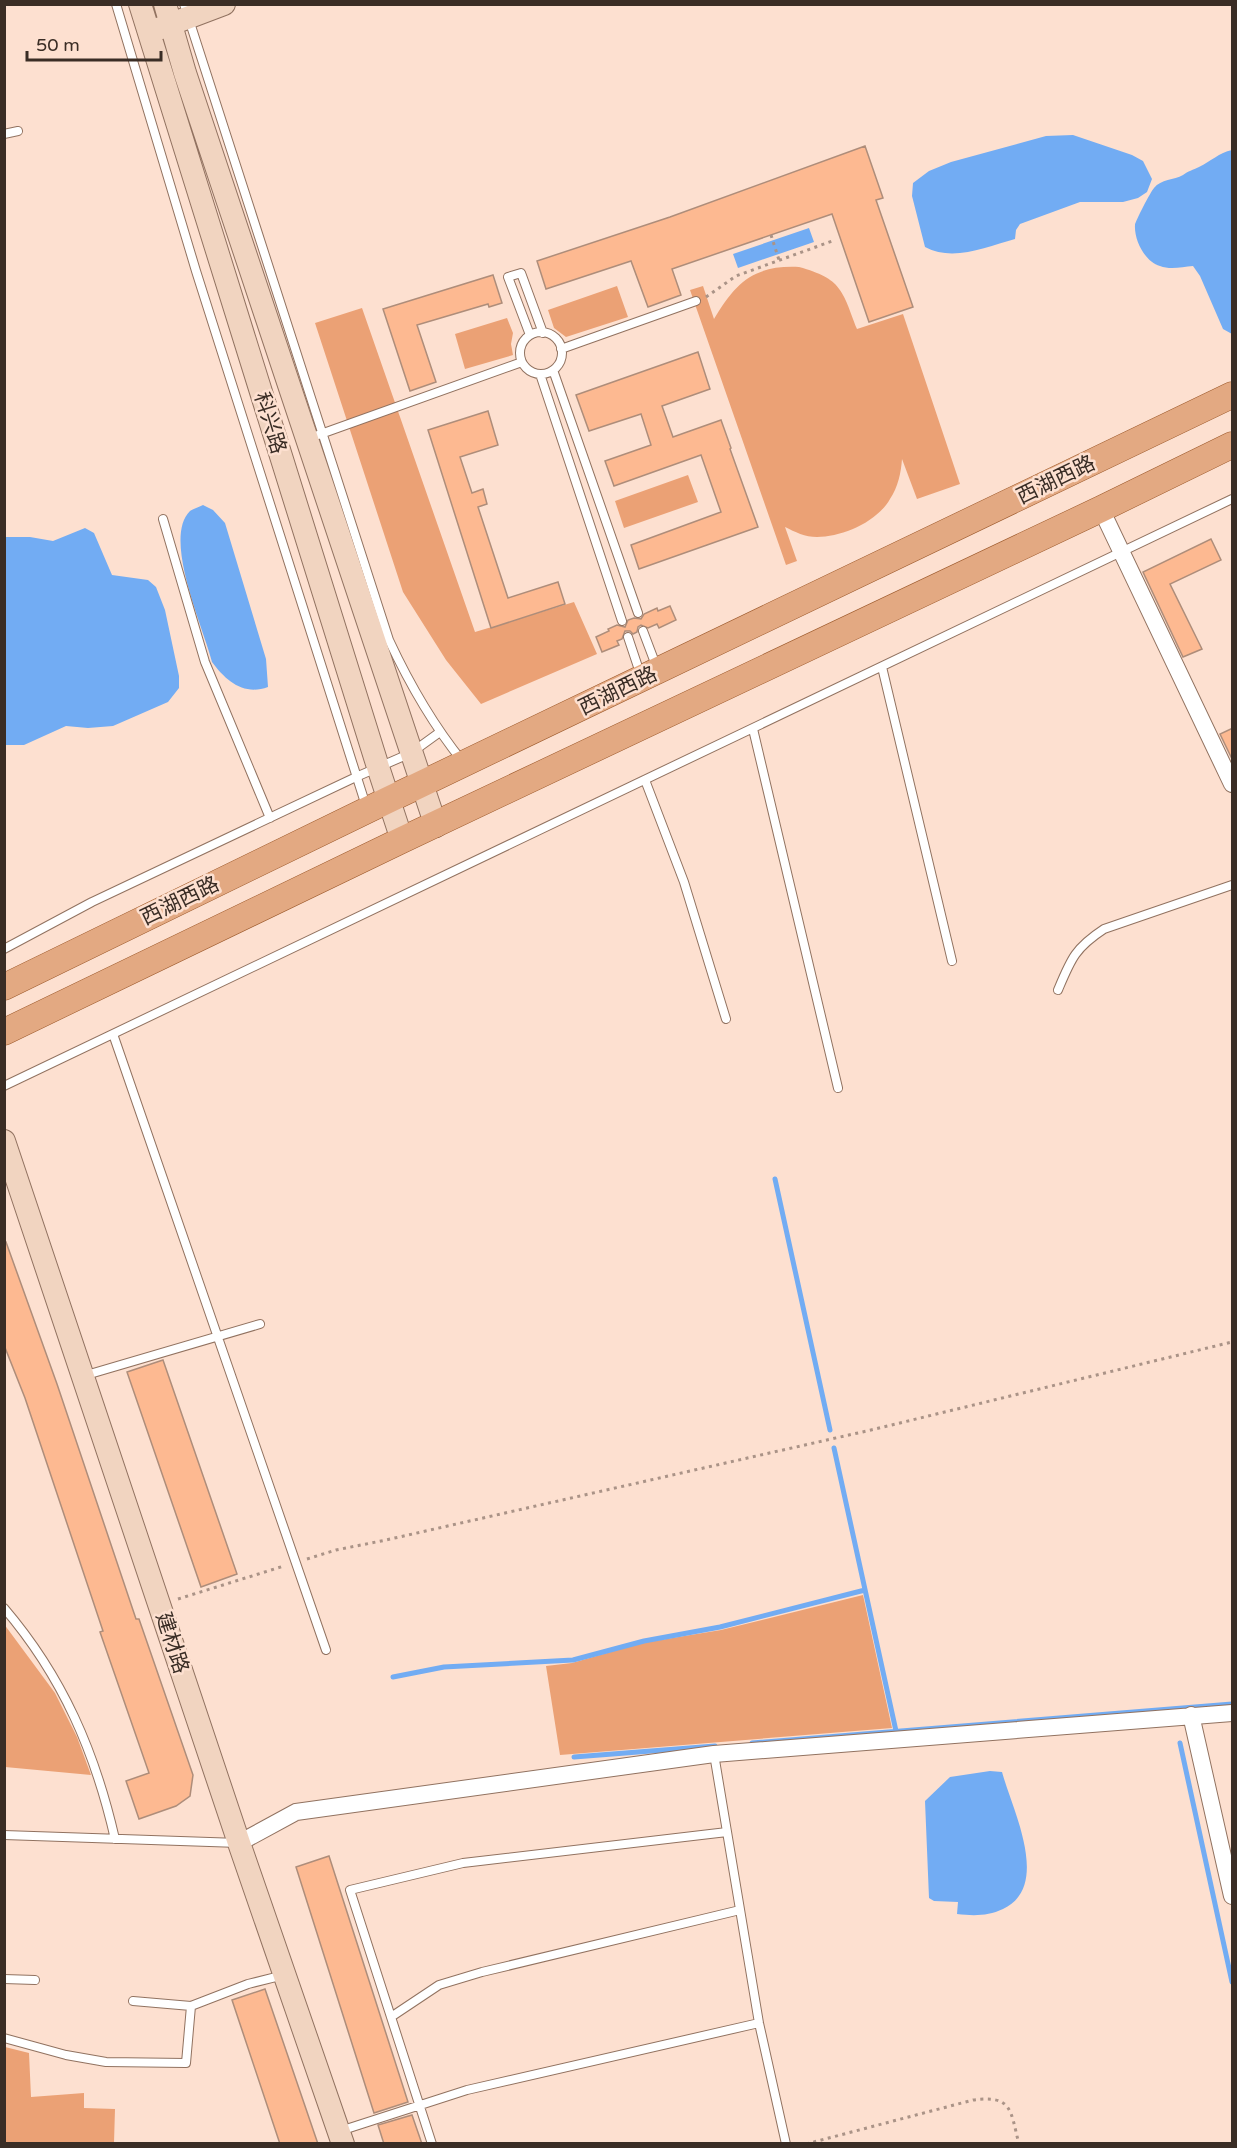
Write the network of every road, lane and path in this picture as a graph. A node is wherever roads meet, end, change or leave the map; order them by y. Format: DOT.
graph roads {
  1 [pos="116,4"];
  2 [pos="140,4"];
  3 [pos="224,4"];
  4 [pos="176,13"];
  5 [pos="148,32"];
  6 [pos="18,131"];
  7 [pos="4,134"];
  8 [pos="771,235"];
  9 [pos="835,240"];
  10 [pos="779,260"];
  11 [pos="696,301"];
  12 [pos="543,333"];
  13 [pos="530,335"];
  14 [pos="561,349"];
  15 [pos="522,362"];
  16 [pos="553,370"];
  17 [pos="540,374"];
  18 [pos="1233,395"];
  19 [pos="314,436"];
  20 [pos="1233,444"];
  21 [pos="1233,499"];
  22 [pos="1101,510"];
  23 [pos="164,519"];
  24 [pos="1121,553"];
  25 [pos="638,613"];
  26 [pos="622,621"];
  27 [pos="643,631"];
  28 [pos="628,637"];
  29 [pos="882,667"];
  30 [pos="650,675"];
  31 [pos="753,729"];
  32 [pos="440,732"];
  33 [pos="411,753"];
  34 [pos="465,764"];
  35 [pos="378,767"];
  36 [pos="356,777"];
  37 [pos="645,780"];
  38 [pos="1233,784"];
  39 [pos="422,785"];
  40 [pos="377,805"];
  41 [pos="270,818"];
  42 [pos="436,826"];
  43 [pos="402,840"];
  44 [pos="1233,885"];
  45 [pos="4,949"];
  46 [pos="952,961"];
  47 [pos="4,987"];
  48 [pos="1058,990"];
  49 [pos="726,1019"];
  50 [pos="4,1032"];
  51 [pos="112,1034"];
  52 [pos="4,1086"];
  53 [pos="838,1088"];
  54 [pos="4,1141"];
  55 [pos="260,1324"];
  56 [pos="217,1336"];
  57 [pos="1233,1342"];
  58 [pos="83,1376"];
  59 [pos="296,1562"];
  60 [pos="159,1605"];
  61 [pos="4,1608"];
  62 [pos="326,1650"];
  63 [pos="1233,1713"];
  64 [pos="1191,1715"];
  65 [pos="714,1754"];
  66 [pos="727,1832"];
  67 [pos="4,1835"];
  68 [pos="115,1839"];
  69 [pos="239,1843"];
  70 [pos="1233,1896"];
  71 [pos="740,1910"];
  72 [pos="285,1975"];
  73 [pos="4,1979"];
  74 [pos="35,1980"];
  75 [pos="133,2001"];
  76 [pos="191,2006"];
  77 [pos="391,2017"];
  78 [pos="759,2024"];
  79 [pos="4,2038"];
  80 [pos="419,2106"];
  81 [pos="341,2138"];
  82 [pos="432,2144"];
  83 [pos="786,2144"];
  84 [pos="806,2144"];
  85 [pos="1019,2144"];
  1 -- 36 [label="lane"];
  2 -- 5 [label="main road, 科兴路"];
  3 -- 4 [label="main road"];
  4 -- 5 [label="main road"];
  4 -- 19 [label="main road, 科兴路"];
  5 -- 35 [label="main road, 科兴路"];
  6 -- 7 [label="lane"];
  8 -- 10 [label="path"];
  9 -- 10 [label="path"];
  10 -- 11 [label="path"];
  11 -- 14 [label="lane"];
  12 -- 13 [label="lane"];
  12 -- 13 [label="lane"];
  12 -- 14 [label="lane"];
  13 -- 15 [label="lane"];
  14 -- 16 [label="lane"];
  15 -- 17 [label="lane"];
  15 -- 19 [label="lane"];
  16 -- 17 [label="lane"];
  16 -- 25 [label="lane"];
  17 -- 26 [label="lane"];
  18 -- 30 [label="main road, 西湖西路"];
  19 -- 32 [label="lane"];
  19 -- 33 [label="main road, 科兴路"];
  20 -- 22 [label="main road, 西湖西路"];
  21 -- 24 [label="lane"];
  22 -- 24 [label="street"];
  22 -- 42 [label="main road, 西湖西路"];
  23 -- 41 [label="lane"];
  24 -- 29 [label="lane"];
  24 -- 38 [label="street"];
  27 -- 30 [label="lane"];
  28 -- 30 [label="lane"];
  29 -- 31 [label="lane"];
  29 -- 46 [label="lane"];
  30 -- 34 [label="main road, 西湖西路"];
  31 -- 37 [label="lane"];
  31 -- 53 [label="lane"];
  32 -- 33 [label="lane"];
  32 -- 34 [label="lane"];
  33 -- 35 [label="lane"];
  33 -- 39 [label="main road, 科兴路"];
  34 -- 39 [label="main road, 西湖西路"];
  35 -- 36 [label="lane"];
  35 -- 40 [label="main road, 科兴路"];
  36 -- 40 [label="lane"];
  36 -- 41 [label="lane"];
  37 -- 49 [label="lane"];
  37 -- 51 [label="lane"];
  39 -- 40 [label="main road, 西湖西路"];
  39 -- 42 [label="main road, 科兴路"];
  40 -- 43 [label="main road, 科兴路"];
  40 -- 47 [label="main road, 西湖西路"];
  41 -- 45 [label="lane"];
  42 -- 43 [label="main road, 西湖西路"];
  43 -- 50 [label="main road, 西湖西路"];
  44 -- 48 [label="lane"];
  51 -- 52 [label="lane"];
  51 -- 56 [label="lane"];
  54 -- 58 [label="main road, 建材路"];
  55 -- 56 [label="lane"];
  56 -- 58 [label="lane"];
  56 -- 59 [label="lane"];
  57 -- 59 [label="path"];
  58 -- 60 [label="main road, 建材路"];
  59 -- 60 [label="path"];
  59 -- 62 [label="lane"];
  60 -- 69 [label="main road, 建材路"];
  61 -- 68 [label="lane"];
  63 -- 64 [label="street"];
  64 -- 65 [label="street"];
  64 -- 70 [label="street"];
  65 -- 66 [label="lane"];
  65 -- 69 [label="street"];
  66 -- 71 [label="lane"];
  66 -- 77 [label="lane"];
  67 -- 68 [label="lane"];
  68 -- 69 [label="lane"];
  69 -- 72 [label="main road, 建材路"];
  71 -- 77 [label="lane"];
  71 -- 78 [label="lane"];
  72 -- 76 [label="lane"];
  72 -- 81 [label="main road, 建材路"];
  73 -- 74 [label="lane"];
  75 -- 76 [label="lane"];
  76 -- 79 [label="lane"];
  77 -- 80 [label="lane"];
  78 -- 80 [label="lane"];
  78 -- 83 [label="lane"];
  80 -- 81 [label="lane"];
  80 -- 82 [label="lane"];
  84 -- 85 [label="path"];
}
